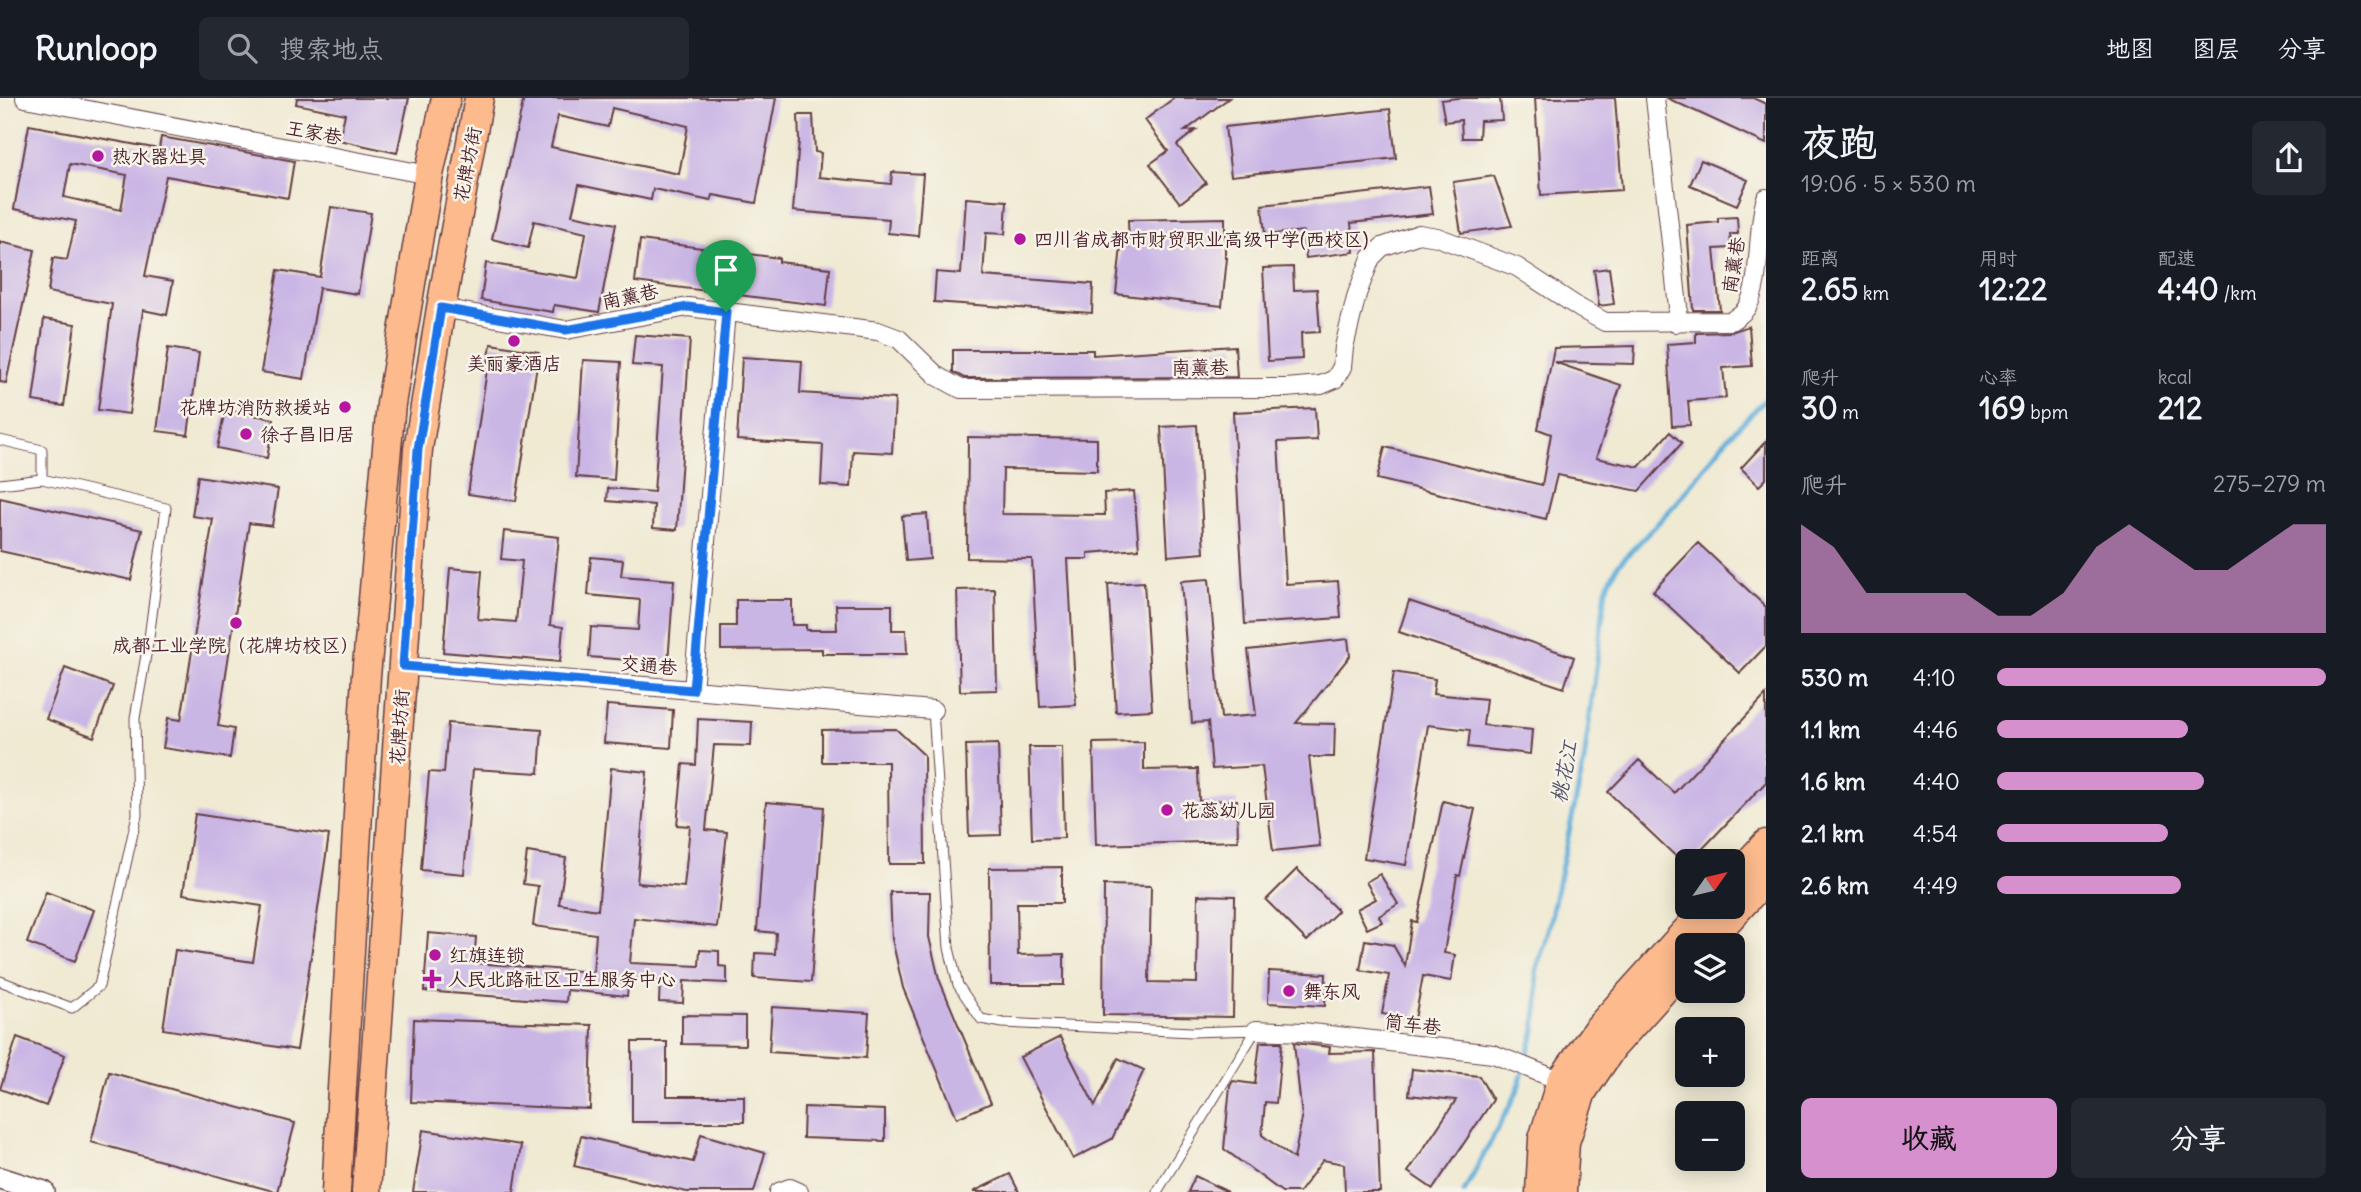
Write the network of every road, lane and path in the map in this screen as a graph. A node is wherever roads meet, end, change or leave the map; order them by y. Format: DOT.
graph roads {
  1 [pos="25,98"];
  2 [pos="446,98"];
  3 [pos="479,98"];
  4 [pos="1655,98"];
  5 [pos="100,105"];
  6 [pos="429,175"];
  7 [pos="1766,198"];
  8 [pos="441,308"];
  9 [pos="726,312"];
  10 [pos="1675,323"];
  11 [pos="0,440"];
  12 [pos="42,479"];
  13 [pos="0,484"];
  14 [pos="403,666"];
  15 [pos="693,690"];
  16 [pos="933,710"];
  17 [pos="1766,844"];
  18 [pos="1745,867"];
  19 [pos="1766,877"];
  20 [pos="1697,919"];
  21 [pos="1716,933"];
  22 [pos="1675,977"];
  23 [pos="0,981"];
  24 [pos="1256,1030"];
  25 [pos="1561,1081"];
  26 [pos="0,1178"];
  27 [pos="44,1192"];
  28 [pos="336,1192"];
  29 [pos="366,1192"];
  30 [pos="779,1192"];
  31 [pos="799,1192"];
  32 [pos="1157,1192"];
  33 [pos="1540,1192"];
  34 [pos="1562,1192"];
  1 -- 5 [label="street, 王家巷"];
  2 -- 6 [label="main road, 花牌坊街"];
  3 -- 8 [label="main road, 花牌坊街"];
  4 -- 10 [label="street"];
  5 -- 6 [label="street, 王家巷"];
  6 -- 28 [label="main road, 花牌坊街"];
  7 -- 10 [label="street, 南薰巷"];
  8 -- 9 [label="street, 南薰巷"];
  8 -- 14 [label="main road, 花牌坊街"];
  9 -- 10 [label="street, 南薰巷"];
  9 -- 15 [label="street"];
  11 -- 12 [label="lane"];
  12 -- 13 [label="lane"];
  12 -- 23 [label="lane"];
  14 -- 15 [label="street, 交通巷"];
  14 -- 29 [label="main road, 花牌坊街"];
  15 -- 16 [label="street, 交通巷"];
  16 -- 24 [label="lane"];
  17 -- 18 [label="main road"];
  19 -- 21 [label="main road"];
  20 -- 25 [label="main road"];
  22 -- 34 [label="main road"];
  24 -- 25 [label="street, 筒车巷"];
  24 -- 32 [label="lane"];
  25 -- 33 [label="main road"];
  26 -- 27 [label="street"];
  30 -- 31 [label="street"];
}
